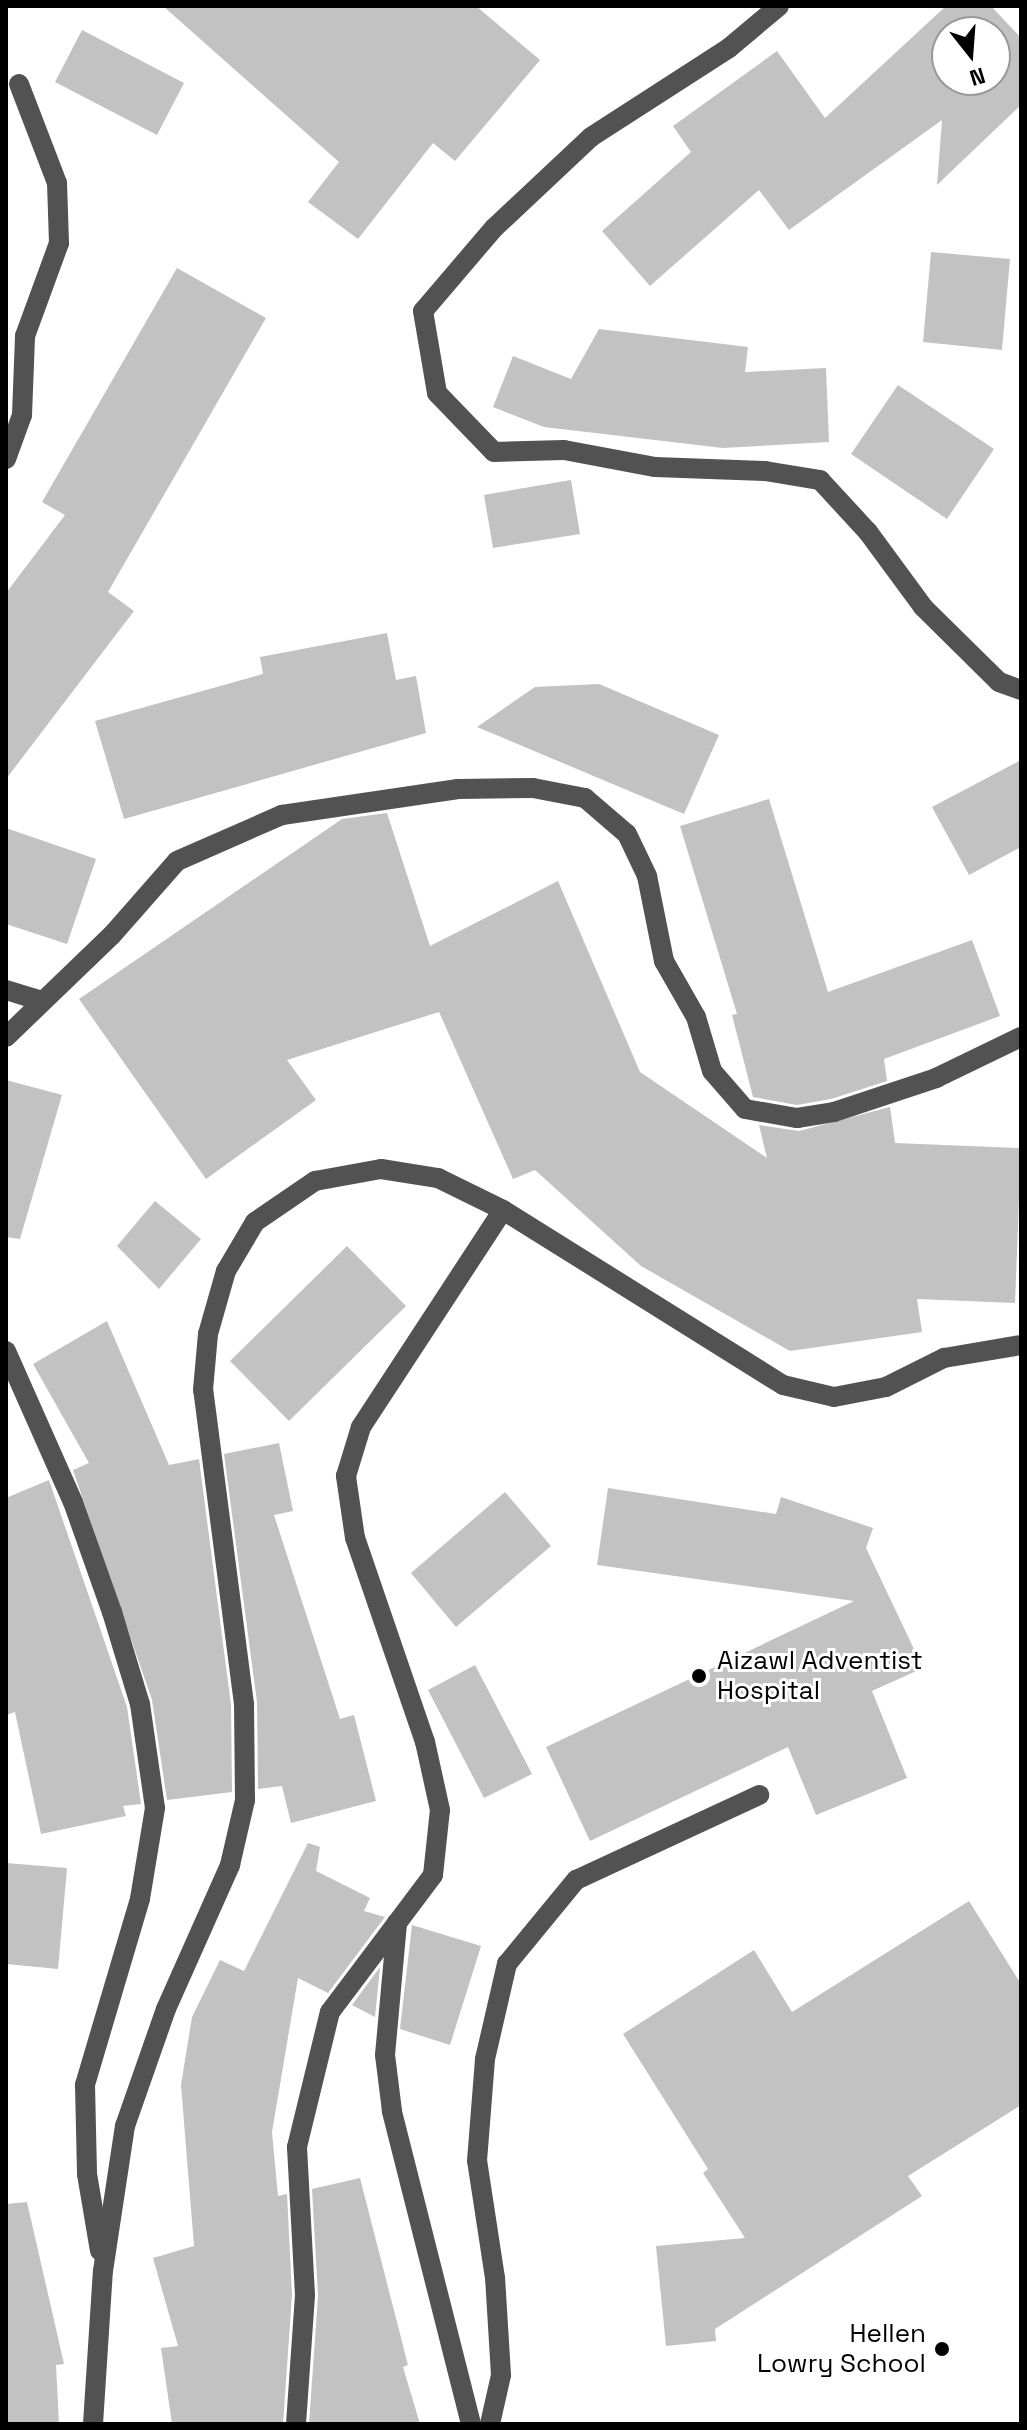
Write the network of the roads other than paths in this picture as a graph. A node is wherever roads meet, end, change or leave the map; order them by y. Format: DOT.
graph roads {
  1 [pos="779,6"];
  2 [pos="19,84"];
  3 [pos="6,459"];
  4 [pos="1021,690"];
  5 [pos="6,990"];
  6 [pos="42,1001"];
  7 [pos="6,1037"];
  8 [pos="1021,1037"];
  9 [pos="503,1210"];
  10 [pos="1021,1345"];
  11 [pos="6,1351"];
  12 [pos="759,1795"];
  13 [pos="397,1923"];
  14 [pos="103,2271"];
  15 [pos="93,2424"];
  16 [pos="296,2424"];
  17 [pos="471,2424"];
  18 [pos="490,2424"];
  1 -- 4 [label="street"];
  2 -- 3 [label="street"];
  5 -- 6 [label="street"];
  6 -- 7 [label="street"];
  6 -- 8 [label="street"];
  9 -- 10 [label="street"];
  9 -- 13 [label="street"];
  9 -- 14 [label="street"];
  11 -- 14 [label="street"];
  12 -- 18 [label="street"];
  13 -- 16 [label="street"];
  13 -- 17 [label="street"];
  14 -- 15 [label="street"];
}
